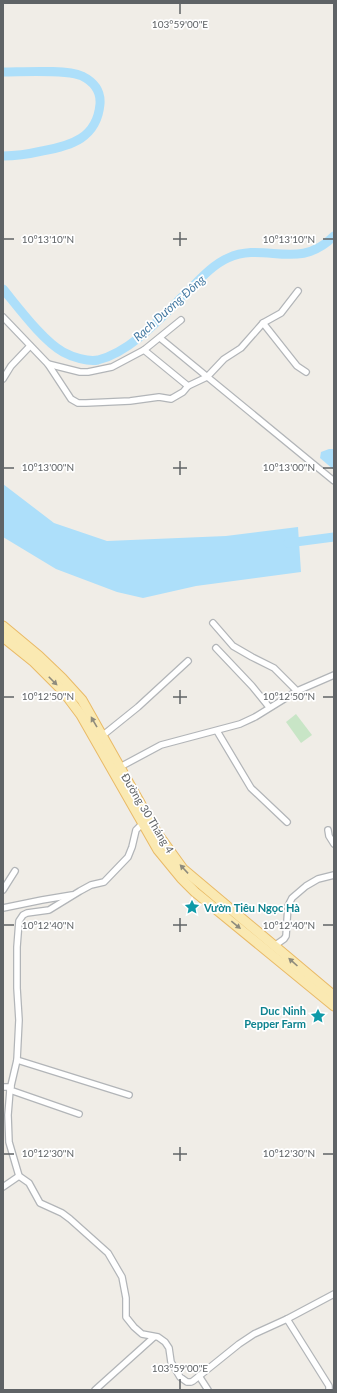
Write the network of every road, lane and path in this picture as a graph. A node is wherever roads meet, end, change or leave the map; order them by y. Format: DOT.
graph roads {
  1 [pos="298,290"];
  2 [pos="3,317"];
  3 [pos="181,320"];
  4 [pos="263,322"];
  5 [pos="160,338"];
  6 [pos="30,346"];
  7 [pos="144,350"];
  8 [pos="48,364"];
  9 [pos="5,372"];
  10 [pos="306,372"];
  11 [pos="207,377"];
  12 [pos="3,379"];
  13 [pos="188,386"];
  14 [pos="334,481"];
  15 [pos="213,624"];
  16 [pos="3,626"];
  17 [pos="3,637"];
  18 [pos="216,648"];
  19 [pos="37,659"];
  20 [pos="188,661"];
  21 [pos="334,675"];
  22 [pos="297,691"];
  23 [pos="269,707"];
  24 [pos="217,731"];
  25 [pos="102,736"];
  26 [pos="117,769"];
  27 [pos="287,822"];
  28 [pos="143,823"];
  29 [pos="328,830"];
  30 [pos="334,844"];
  31 [pos="15,871"];
  32 [pos="334,875"];
  33 [pos="198,888"];
  34 [pos="3,890"];
  35 [pos="73,895"];
  36 [pos="3,908"];
  37 [pos="252,933"];
  38 [pos="274,946"];
  39 [pos="334,996"];
  40 [pos="334,1006"];
  41 [pos="17,1060"];
  42 [pos="3,1087"];
  43 [pos="11,1089"];
  44 [pos="129,1095"];
  45 [pos="79,1114"];
  46 [pos="5,1115"];
  47 [pos="19,1176"];
  48 [pos="3,1187"];
  49 [pos="334,1294"];
  50 [pos="288,1319"];
  51 [pos="154,1337"];
  52 [pos="199,1376"];
  53 [pos="96,1390"];
  54 [pos="208,1390"];
  55 [pos="329,1390"];
  1 -- 4 [label="street"];
  2 -- 6 [label="street"];
  3 -- 5 [label="street"];
  4 -- 10 [label="street"];
  4 -- 11 [label="street"];
  5 -- 7 [label="street"];
  5 -- 11 [label="street"];
  6 -- 8 [label="street"];
  6 -- 9 [label="street"];
  7 -- 8 [label="street"];
  7 -- 13 [label="street"];
  8 -- 13 [label="street"];
  9 -- 12 [label="street"];
  11 -- 13 [label="street"];
  11 -- 14 [label="street"];
  15 -- 22 [label="street"];
  16 -- 19 [label="main road, Đường 30 Tháng 4"];
  17 -- 19 [label="main road, Đường 30 Tháng 4"];
  18 -- 23 [label="street"];
  25 -- 19 [label="main road, Đường 30 Tháng 4, one-way"];
  19 -- 26 [label="main road, Đường 30 Tháng 4, one-way"];
  20 -- 25 [label="street"];
  21 -- 22 [label="street"];
  22 -- 23 [label="street"];
  23 -- 24 [label="street"];
  24 -- 26 [label="street"];
  24 -- 27 [label="street"];
  25 -- 26 [label="main road, Đường 30 Tháng 4"];
  26 -- 28 [label="main road, Đường 30 Tháng 4"];
  33 -- 26 [label="main road, Đường 30 Tháng 4, one-way"];
  28 -- 33 [label="main road, Đường 30 Tháng 4"];
  28 -- 35 [label="street"];
  29 -- 30 [label="street"];
  31 -- 34 [label="street"];
  32 -- 38 [label="street"];
  33 -- 37 [label="main road, Đường 30 Tháng 4"];
  35 -- 36 [label="street"];
  35 -- 41 [label="street"];
  37 -- 38 [label="main road, Đường 30 Tháng 4"];
  37 -- 40 [label="main road, Đường 30 Tháng 4"];
  39 -- 38 [label="main road, Đường 30 Tháng 4, one-way"];
  41 -- 43 [label="street"];
  41 -- 44 [label="street"];
  42 -- 43 [label="street"];
  43 -- 45 [label="street"];
  43 -- 46 [label="street"];
  46 -- 47 [label="street"];
  47 -- 48 [label="street"];
  47 -- 51 [label="street"];
  49 -- 50 [label="street"];
  50 -- 52 [label="street"];
  50 -- 55 [label="street"];
  51 -- 52 [label="street"];
  51 -- 53 [label="street"];
  52 -- 54 [label="street"];
}
